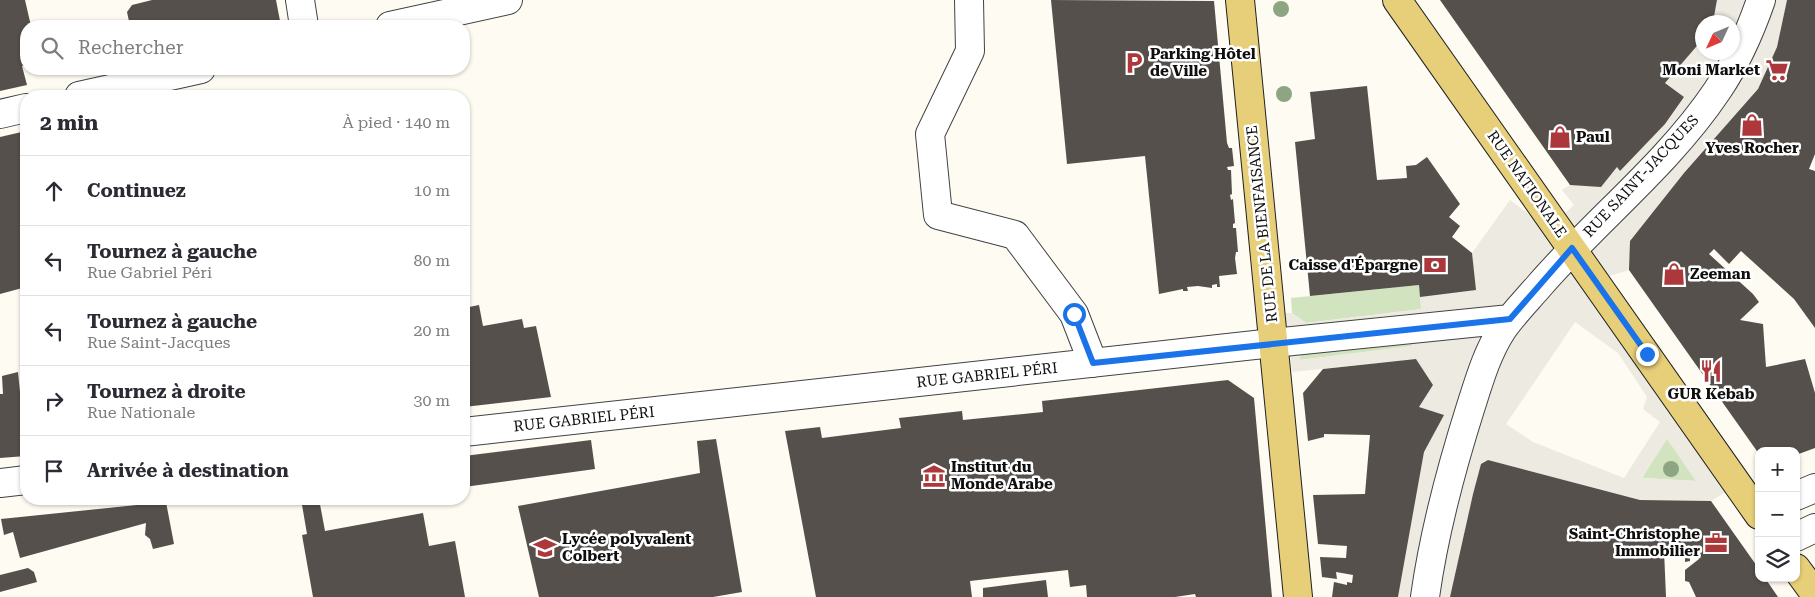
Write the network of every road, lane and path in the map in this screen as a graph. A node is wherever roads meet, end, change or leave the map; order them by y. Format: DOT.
graph roads {
  1 [pos="300,0"];
  2 [pos="508,0"];
  3 [pos="969,0"];
  4 [pos="1240,0"];
  5 [pos="1397,0"];
  6 [pos="1761,0"];
  7 [pos="303,20"];
  8 [pos="417,20"];
  9 [pos="173,75"];
  10 [pos="106,90"];
  11 [pos="20,109"];
  12 [pos="0,114"];
  13 [pos="1572,248"];
  14 [pos="1510,319"];
  15 [pos="1273,343"];
  16 [pos="1093,363"];
  17 [pos="470,431"];
  18 [pos="20,481"];
  19 [pos="0,483"];
  20 [pos="1815,488"];
  21 [pos="1800,494"];
  22 [pos="1755,510"];
  23 [pos="1815,528"];
  24 [pos="1800,535"];
  25 [pos="1800,573"];
  26 [pos="1815,594"];
  27 [pos="1298,597"];
  28 [pos="1425,597"];
  1 -- 7 [label="street"];
  2 -- 8 [label="street"];
  3 -- 16 [label="street"];
  4 -- 15 [label="main road, RUE DE LA BIENFAISANCE"];
  5 -- 13 [label="main road, RUE NATIONALE"];
  6 -- 13 [label="street, RUE SAINT-JACQUES"];
  9 -- 10 [label="street"];
  11 -- 12 [label="street"];
  13 -- 14 [label="street, RUE SAINT-JACQUES"];
  13 -- 22 [label="main road, RUE NATIONALE"];
  14 -- 15 [label="street, RUE GABRIEL PÉRI"];
  14 -- 28 [label="street, RUE SAINT-JACQUES"];
  15 -- 16 [label="street, RUE GABRIEL PÉRI"];
  15 -- 27 [label="main road, RUE DE LA BIENFAISANCE"];
  16 -- 17 [label="street, RUE GABRIEL PÉRI"];
  18 -- 19 [label="street"];
  20 -- 21 [label="street"];
  23 -- 24 [label="street"];
  25 -- 26 [label="main road"];
}
